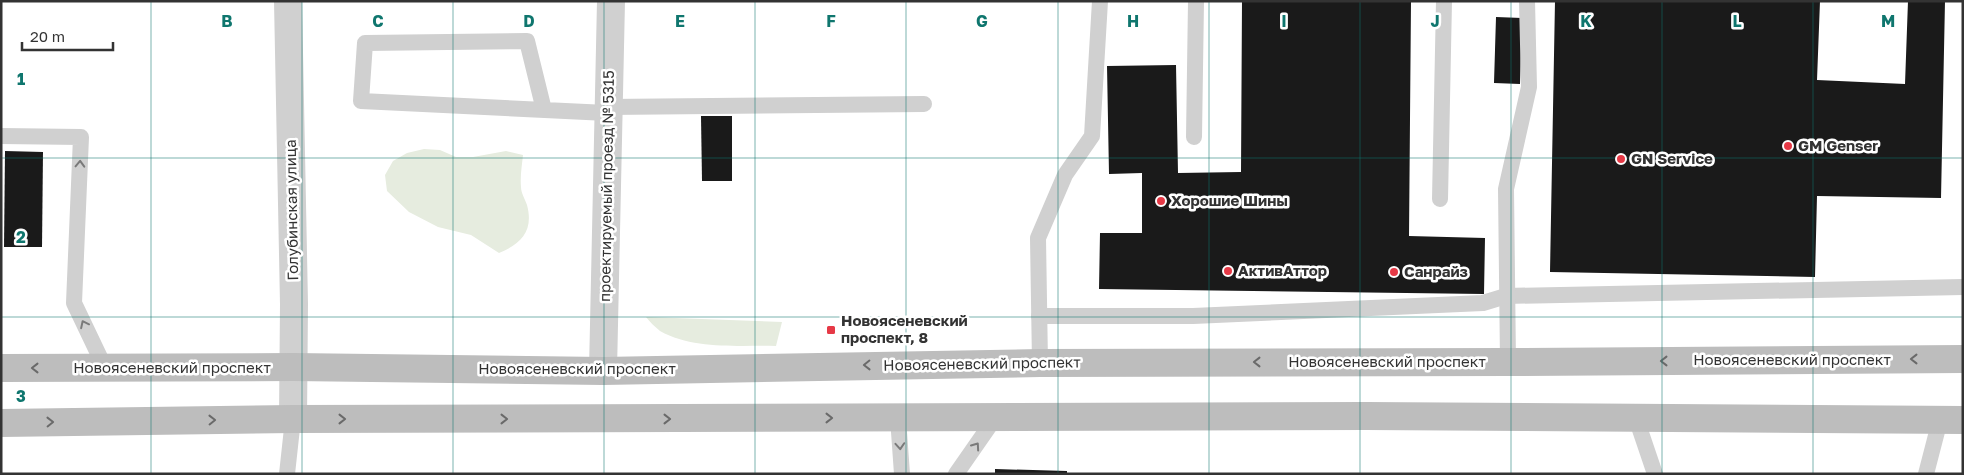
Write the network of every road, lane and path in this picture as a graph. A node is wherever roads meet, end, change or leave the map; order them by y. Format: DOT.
graph roads {
  1 [pos="288,1"];
  2 [pos="611,1"];
  3 [pos="1100,1"];
  4 [pos="1196,1"];
  5 [pos="1444,1"];
  6 [pos="1527,1"];
  7 [pos="924,104"];
  8 [pos="544,110"];
  9 [pos="607,110"];
  10 [pos="1,136"];
  11 [pos="1194,137"];
  12 [pos="1440,199"];
  13 [pos="1963,286"];
  14 [pos="1506,296"];
  15 [pos="1039,316"];
  16 [pos="1963,359"];
  17 [pos="1508,362"];
  18 [pos="1040,363"];
  19 [pos="293,367"];
  20 [pos="1,368"];
  21 [pos="105,368"];
  22 [pos="603,371"];
  23 [pos="898,418"];
  24 [pos="996,418"];
  25 [pos="1636,418"];
  26 [pos="293,419"];
  27 [pos="1952,420"];
  28 [pos="1,423"];
  29 [pos="288,474"];
  30 [pos="902,474"];
  31 [pos="956,474"];
  32 [pos="1655,474"];
  33 [pos="1926,474"];
  1 -- 19 [label="street, Голубинская улица"];
  2 -- 9 [label="street, проектируемый проезд № 5315"];
  3 -- 15 [label="lane"];
  4 -- 11 [label="lane"];
  5 -- 12 [label="lane"];
  6 -- 14 [label="lane"];
  7 -- 9 [label="lane"];
  8 -- 8 [label="lane"];
  8 -- 9 [label="lane"];
  9 -- 22 [label="street, проектируемый проезд № 5315"];
  21 -- 10 [label="lane, one-way"];
  13 -- 14 [label="lane"];
  14 -- 15 [label="lane"];
  14 -- 17 [label="lane"];
  15 -- 18 [label="lane"];
  16 -- 17 [label="main road, Новоясеневский проспект, one-way"];
  17 -- 18 [label="main road, Новоясеневский проспект, one-way"];
  18 -- 22 [label="main road, Новоясеневский проспект, one-way"];
  19 -- 21 [label="main road, Новоясеневский проспект"];
  19 -- 22 [label="main road, Новоясеневский проспект"];
  19 -- 26 [label="street, Голубинская улица"];
  21 -- 20 [label="main road, Новоясеневский проспект, one-way"];
  23 -- 24 [label="main road"];
  26 -- 23 [label="main road, one-way"];
  23 -- 30 [label="lane, one-way"];
  24 -- 25 [label="main road"];
  31 -- 24 [label="lane, one-way"];
  25 -- 27 [label="main road"];
  25 -- 32 [label="lane"];
  28 -- 26 [label="main road, one-way"];
  26 -- 29 [label="lane"];
  27 -- 33 [label="lane"];
}
